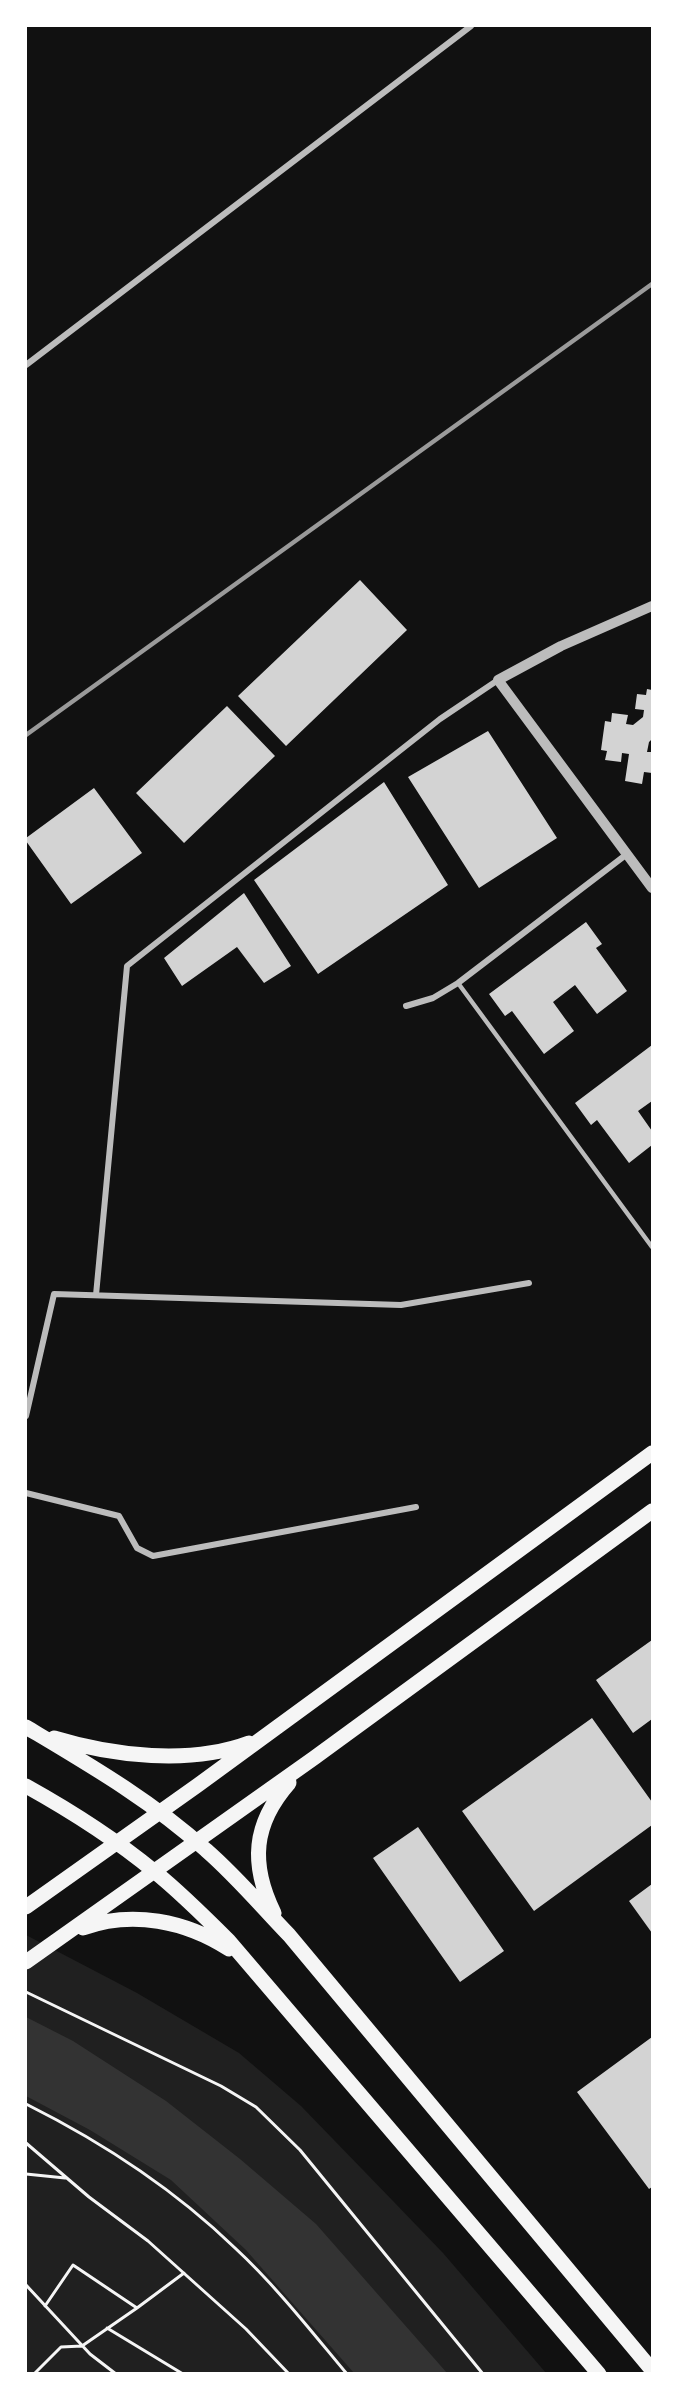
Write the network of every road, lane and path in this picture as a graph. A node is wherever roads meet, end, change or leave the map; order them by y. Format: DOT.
graph roads {
  1 [pos="471,26"];
  2 [pos="26,365"];
  3 [pos="652,606"];
  4 [pos="498,680"];
  5 [pos="627,854"];
  6 [pos="652,888"];
  7 [pos="458,983"];
  8 [pos="406,1006"];
  9 [pos="652,1246"];
  10 [pos="529,1283"];
  11 [pos="96,1295"];
  12 [pos="26,1416"];
  13 [pos="652,1453"];
  14 [pos="26,1493"];
  15 [pos="416,1507"];
  16 [pos="652,1511"];
  17 [pos="28,1728"];
  18 [pos="266,1736"];
  19 [pos="314,1758"];
  20 [pos="26,1786"];
  21 [pos="160,1812"];
  22 [pos="117,1842"];
  23 [pos="197,1842"];
  24 [pos="155,1871"];
  25 [pos="26,1907"];
  26 [pos="66,1934"];
  27 [pos="289,1935"];
  28 [pos="246,1961"];
  29 [pos="26,1962"];
  30 [pos="26,1992"];
  31 [pos="26,2104"];
  32 [pos="26,2143"];
  33 [pos="26,2174"];
  34 [pos="66,2178"];
  35 [pos="184,2273"];
  36 [pos="26,2285"];
  37 [pos="45,2306"];
  38 [pos="137,2308"];
  39 [pos="107,2328"];
  40 [pos="82,2346"];
  41 [pos="652,2370"];
  42 [pos="34,2373"];
  43 [pos="116,2373"];
  44 [pos="183,2373"];
  45 [pos="289,2373"];
  46 [pos="347,2373"];
  47 [pos="483,2373"];
  48 [pos="599,2373"];
  1 -- 2 [label="street"];
  3 -- 4 [label="street"];
  4 -- 5 [label="street"];
  4 -- 11 [label="street"];
  5 -- 6 [label="street"];
  5 -- 7 [label="street"];
  7 -- 8 [label="street"];
  7 -- 9 [label="lane"];
  10 -- 11 [label="street"];
  11 -- 12 [label="street"];
  13 -- 18 [label="main road"];
  14 -- 15 [label="street"];
  16 -- 19 [label="main road"];
  17 -- 18 [label="main road"];
  17 -- 21 [label="main road"];
  18 -- 21 [label="main road"];
  19 -- 23 [label="main road"];
  19 -- 27 [label="main road"];
  20 -- 22 [label="main road"];
  21 -- 22 [label="main road"];
  21 -- 23 [label="main road"];
  22 -- 24 [label="main road"];
  22 -- 25 [label="main road"];
  23 -- 24 [label="main road"];
  23 -- 27 [label="main road"];
  24 -- 26 [label="main road"];
  24 -- 28 [label="main road"];
  26 -- 28 [label="main road"];
  26 -- 29 [label="main road"];
  27 -- 41 [label="main road"];
  28 -- 48 [label="main road"];
  30 -- 47 [label="path"];
  31 -- 46 [label="path"];
  32 -- 34 [label="path"];
  33 -- 34 [label="path"];
  34 -- 35 [label="path"];
  35 -- 38 [label="path"];
  35 -- 45 [label="path"];
  36 -- 37 [label="path"];
  37 -- 38 [label="path"];
  37 -- 40 [label="path"];
  38 -- 39 [label="path"];
  39 -- 40 [label="path"];
  39 -- 44 [label="path"];
  40 -- 42 [label="path"];
  40 -- 43 [label="path"];
}
